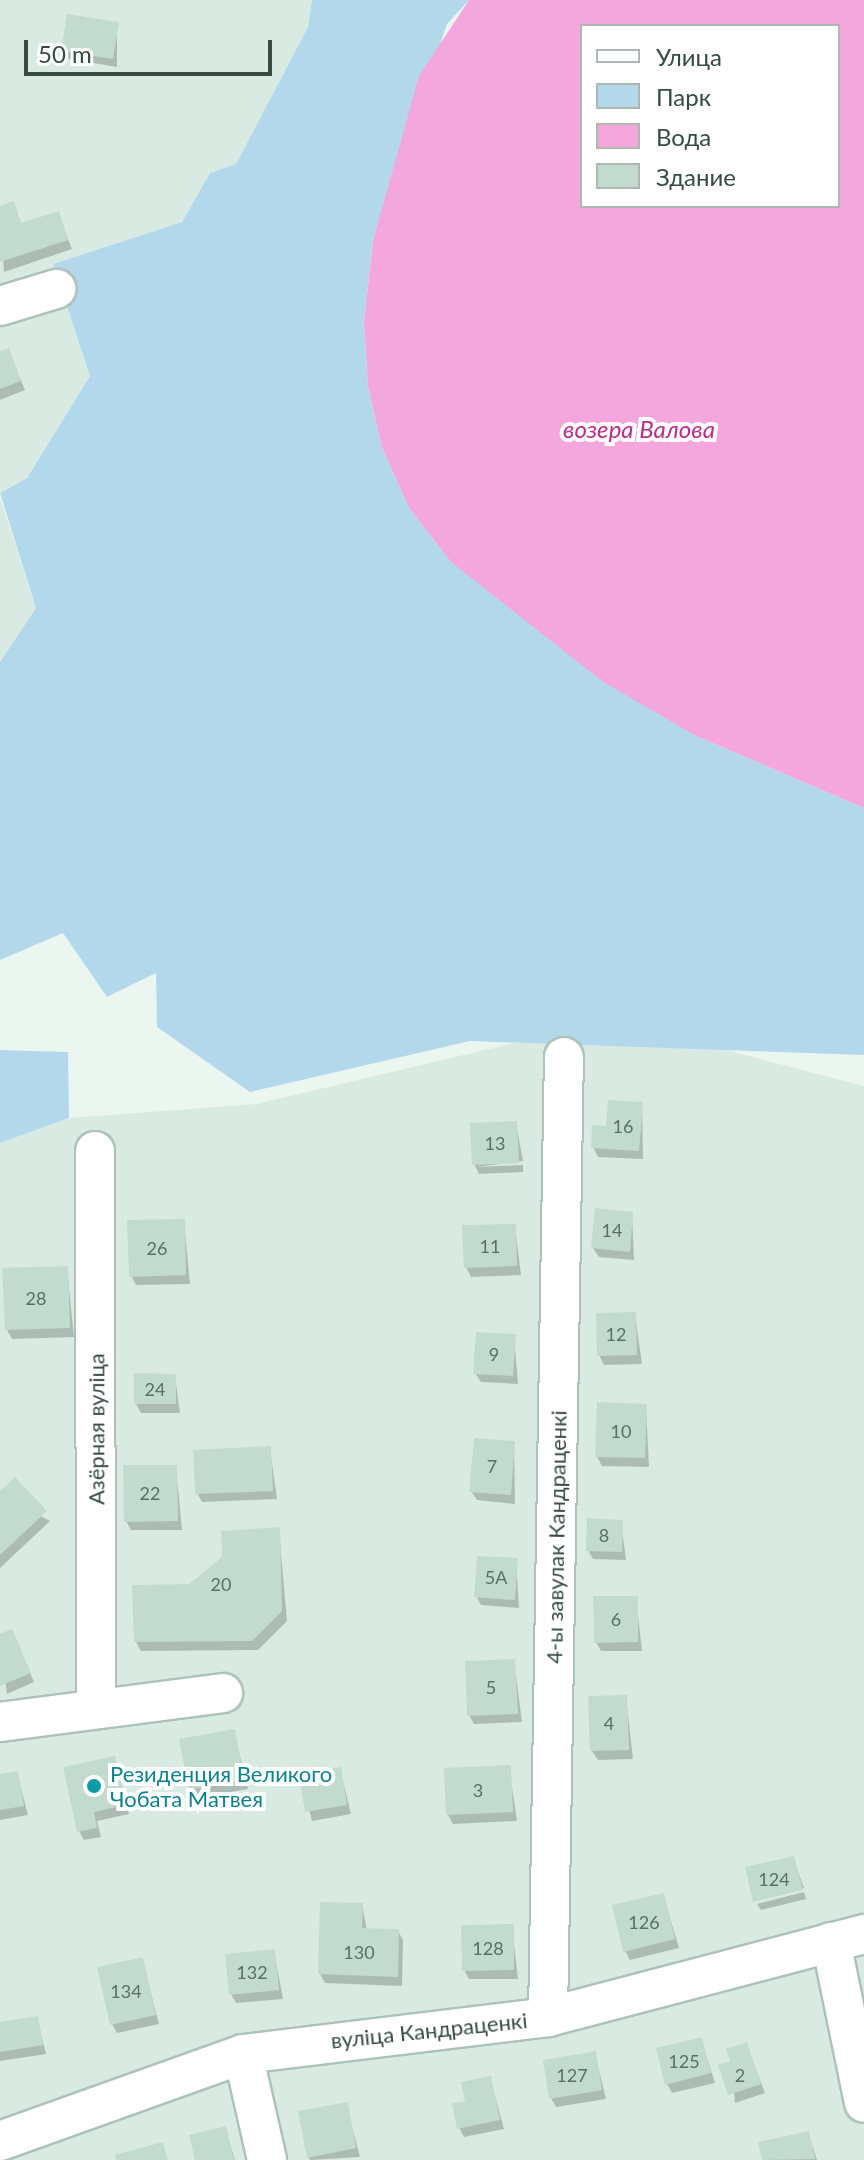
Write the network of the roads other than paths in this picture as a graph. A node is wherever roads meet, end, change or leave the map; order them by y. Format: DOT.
graph roads {
  1 [pos="56,289"];
  2 [pos="0,306"];
  3 [pos="564,1057"];
  4 [pos="95,1151"];
  5 [pos="223,1693"];
  6 [pos="96,1706"];
  7 [pos="0,1722"];
  8 [pos="848,1938"];
  9 [pos="548,2017"];
  10 [pos="243,2054"];
  11 [pos="864,2103"];
  12 [pos="0,2141"];
  13 [pos="267,2160"];
  1 -- 2 [label="street"];
  3 -- 9 [label="street, 4-ы завулак Кандраценкі"];
  4 -- 6 [label="street, Азёрная вуліца"];
  5 -- 6 [label="street"];
  6 -- 7 [label="street"];
  8 -- 9 [label="street, вуліца Кандраценкі"];
  8 -- 11 [label="street"];
  9 -- 10 [label="street, вуліца Кандраценкі"];
  10 -- 12 [label="street, вуліца Кандраценкі"];
  10 -- 13 [label="street"];
}
